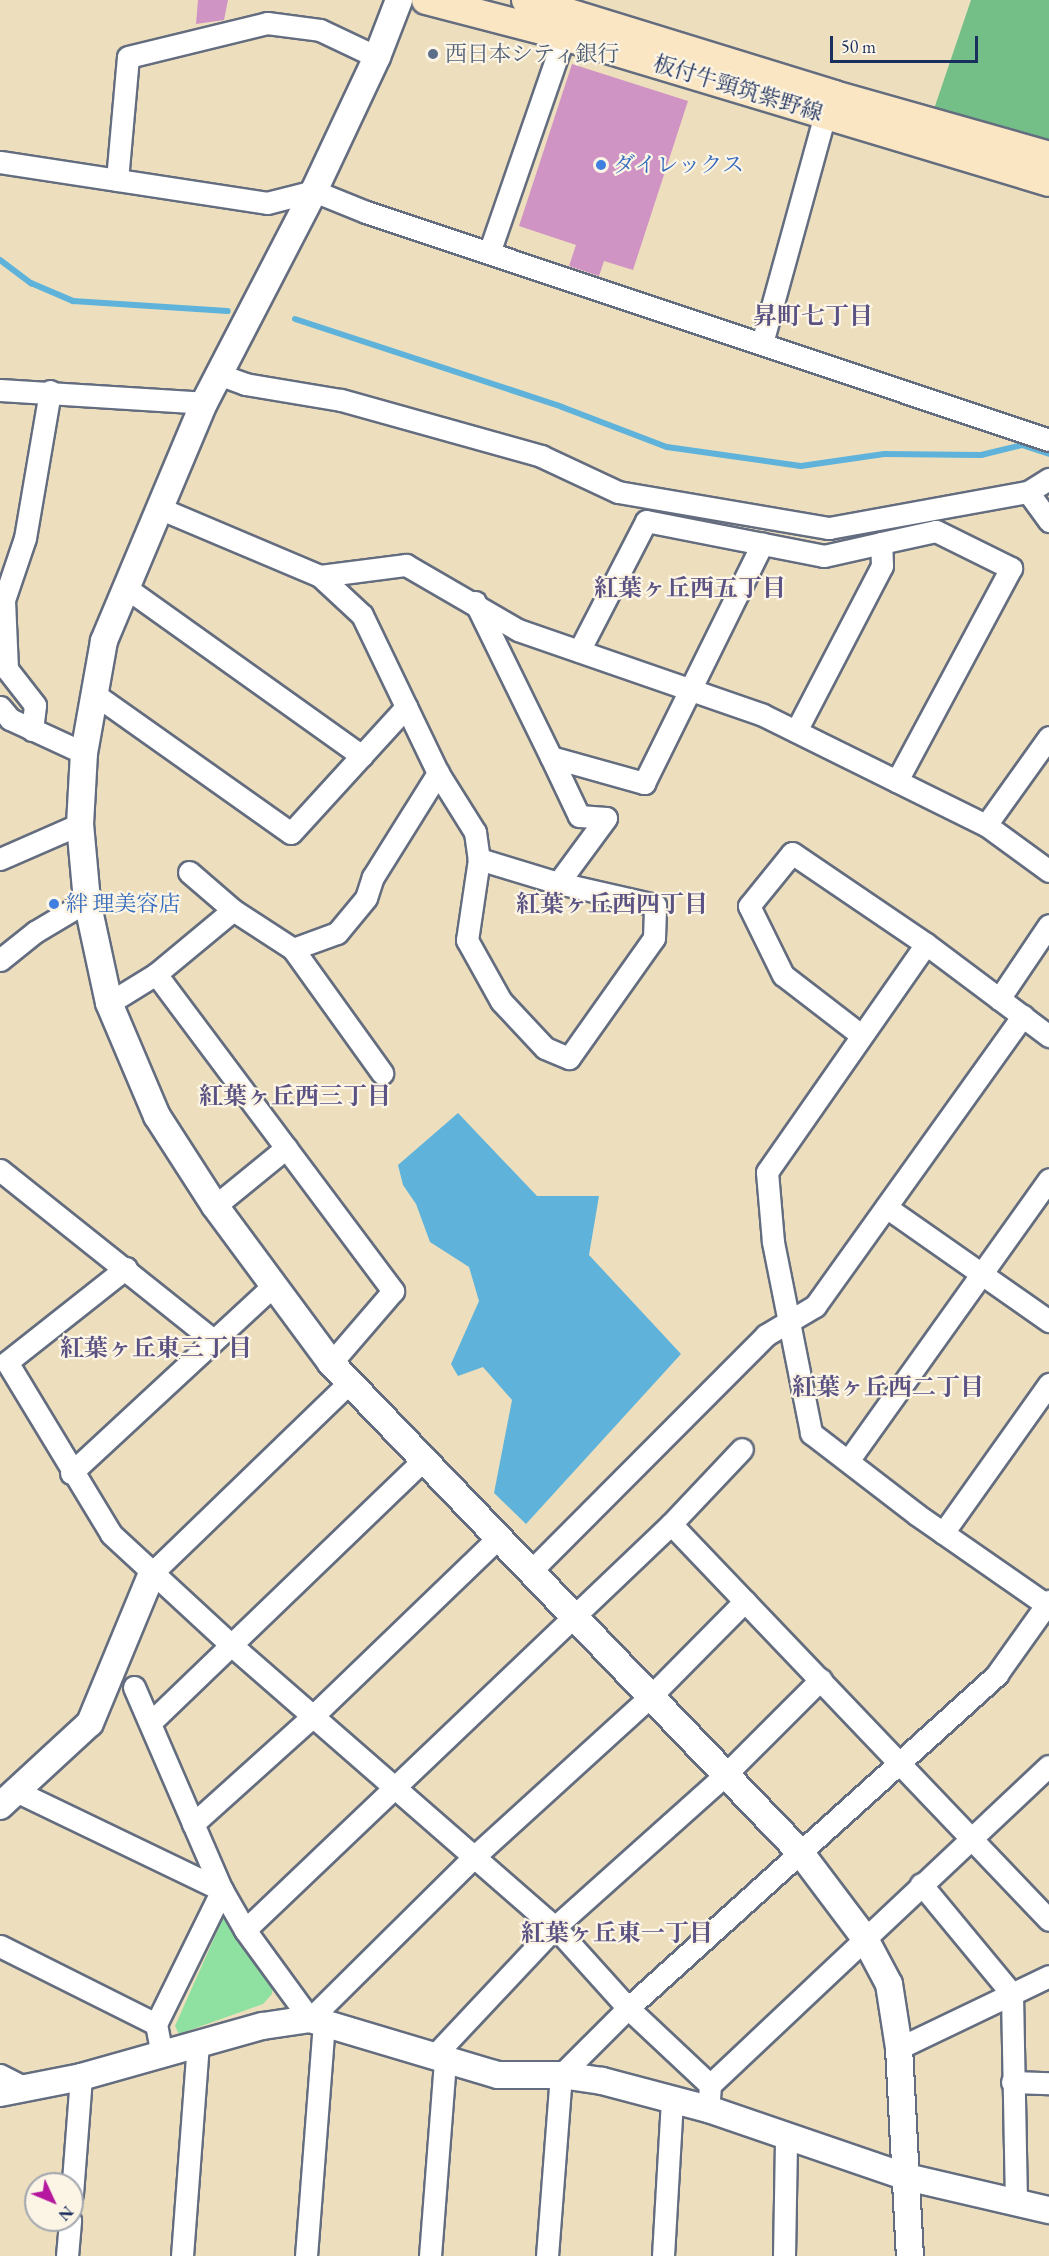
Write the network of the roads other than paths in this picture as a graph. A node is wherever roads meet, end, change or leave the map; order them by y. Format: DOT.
graph roads {
  1 [pos="399,0"];
  2 [pos="426,0"];
  3 [pos="526,0"];
  4 [pos="564,36"];
  5 [pos="377,57"];
  6 [pos="825,114"];
  7 [pos="1049,156"];
  8 [pos="0,162"];
  9 [pos="117,180"];
  10 [pos="1049,182"];
  11 [pos="314,191"];
  12 [pos="490,250"];
  13 [pos="762,343"];
  14 [pos="218,374"];
  15 [pos="0,390"];
  16 [pos="50,391"];
  17 [pos="204,403"];
  18 [pos="1049,440"];
  19 [pos="1049,479"];
  20 [pos="1028,492"];
  21 [pos="159,508"];
  22 [pos="1049,521"];
  23 [pos="881,543"];
  24 [pos="762,544"];
  25 [pos="320,576"];
  26 [pos="124,587"];
  27 [pos="475,602"];
  28 [pos="579,651"];
  29 [pos="690,689"];
  30 [pos="93,693"];
  31 [pos="0,707"];
  32 [pos="406,707"];
  33 [pos="32,730"];
  34 [pos="796,731"];
  35 [pos="1049,737"];
  36 [pos="84,753"];
  37 [pos="362,756"];
  38 [pos="551,757"];
  39 [pos="438,773"];
  40 [pos="897,781"];
  41 [pos="80,824"];
  42 [pos="986,825"];
  43 [pos="0,859"];
  44 [pos="479,859"];
  45 [pos="1049,871"];
  46 [pos="189,872"];
  47 [pos="558,883"];
  48 [pos="87,901"];
  49 [pos="233,910"];
  50 [pos="1049,925"];
  51 [pos="926,944"];
  52 [pos="292,949"];
  53 [pos="0,960"];
  54 [pos="156,974"];
  55 [pos="999,999"];
  56 [pos="109,1003"];
  57 [pos="1023,1017"];
  58 [pos="861,1035"];
  59 [pos="1049,1036"];
  60 [pos="382,1073"];
  61 [pos="286,1148"];
  62 [pos="0,1170"];
  63 [pos="1049,1179"];
  64 [pos="215,1206"];
  65 [pos="886,1207"];
  66 [pos="126,1268"];
  67 [pos="983,1273"];
  68 [pos="274,1285"];
  69 [pos="791,1318"];
  70 [pos="1049,1321"];
  71 [pos="213,1340"];
  72 [pos="331,1363"];
  73 [pos="349,1383"];
  74 [pos="1049,1384"];
  75 [pos="742,1449"];
  76 [pos="424,1459"];
  77 [pos="848,1461"];
  78 [pos="71,1473"];
  79 [pos="671,1524"];
  80 [pos="943,1533"];
  81 [pos="498,1538"];
  82 [pos="530,1572"];
  83 [pos="152,1573"];
  84 [pos="745,1600"];
  85 [pos="1048,1603"];
  86 [pos="574,1617"];
  87 [pos="229,1643"];
  88 [pos="821,1679"];
  89 [pos="134,1687"];
  90 [pos="652,1695"];
  91 [pos="314,1715"];
  92 [pos="150,1723"];
  93 [pos="900,1760"];
  94 [pos="1049,1766"];
  95 [pos="726,1774"];
  96 [pos="395,1786"];
  97 [pos="8,1798"];
  98 [pos="193,1824"];
  99 [pos="972,1837"];
  100 [pos="800,1852"];
  101 [pos="475,1856"];
  102 [pos="921,1884"];
  103 [pos="222,1890"];
  104 [pos="1045,1907"];
  105 [pos="555,1927"];
  106 [pos="245,1930"];
  107 [pos="864,1937"];
  108 [pos="0,1946"];
  109 [pos="1049,1976"];
  110 [pos="1012,1994"];
  111 [pos="628,2008"];
  112 [pos="317,2020"];
  113 [pos="156,2024"];
  114 [pos="198,2045"];
  115 [pos="899,2048"];
  116 [pos="162,2055"];
  117 [pos="439,2059"];
  118 [pos="0,2075"];
  119 [pos="561,2075"];
  120 [pos="81,2077"];
  121 [pos="1012,2082"];
  122 [pos="1049,2084"];
  123 [pos="12,2090"];
  124 [pos="709,2097"];
  125 [pos="672,2100"];
  126 [pos="786,2137"];
  127 [pos="74,2172"];
  128 [pos="907,2177"];
  129 [pos="1016,2201"];
  130 [pos="1049,2210"];
  131 [pos="69,2232"];
  132 [pos="67,2256"];
  133 [pos="182,2256"];
  134 [pos="306,2256"];
  135 [pos="430,2256"];
  136 [pos="547,2256"];
  137 [pos="663,2256"];
  138 [pos="784,2256"];
  139 [pos="910,2256"];
  1 -- 5 [label="street"];
  2 -- 4 [label="main road, 板付牛頸筑紫野線"];
  3 -- 7 [label="main road, 板付牛頸筑紫野線"];
  4 -- 6 [label="main road, 板付牛頸筑紫野線"];
  4 -- 12 [label="street"];
  5 -- 9 [label="street"];
  5 -- 11 [label="street"];
  6 -- 10 [label="main road, 板付牛頸筑紫野線"];
  6 -- 13 [label="street"];
  8 -- 9 [label="street"];
  9 -- 11 [label="street"];
  11 -- 12 [label="street"];
  11 -- 14 [label="street"];
  12 -- 13 [label="street"];
  13 -- 18 [label="street"];
  14 -- 17 [label="street"];
  14 -- 20 [label="street"];
  15 -- 16 [label="street"];
  16 -- 17 [label="street"];
  16 -- 33 [label="street"];
  17 -- 21 [label="street"];
  19 -- 20 [label="street"];
  20 -- 22 [label="street"];
  21 -- 25 [label="street"];
  21 -- 26 [label="street"];
  23 -- 24 [label="street"];
  23 -- 34 [label="street"];
  23 -- 40 [label="street"];
  24 -- 28 [label="street"];
  24 -- 29 [label="street"];
  25 -- 27 [label="street"];
  25 -- 32 [label="street"];
  26 -- 30 [label="street"];
  26 -- 37 [label="street"];
  27 -- 28 [label="street"];
  27 -- 38 [label="street"];
  28 -- 29 [label="street"];
  29 -- 34 [label="street"];
  29 -- 38 [label="street"];
  30 -- 36 [label="street"];
  30 -- 37 [label="street"];
  31 -- 33 [label="street"];
  32 -- 37 [label="street"];
  32 -- 39 [label="street"];
  33 -- 36 [label="street"];
  34 -- 40 [label="street"];
  35 -- 42 [label="street"];
  36 -- 41 [label="street"];
  38 -- 47 [label="street"];
  39 -- 44 [label="street"];
  39 -- 52 [label="street"];
  40 -- 42 [label="street"];
  41 -- 43 [label="street"];
  41 -- 48 [label="street"];
  42 -- 45 [label="street"];
  44 -- 47 [label="street"];
  44 -- 47 [label="street"];
  46 -- 49 [label="street"];
  48 -- 53 [label="street"];
  48 -- 56 [label="street"];
  49 -- 52 [label="street"];
  49 -- 54 [label="street"];
  50 -- 55 [label="street"];
  51 -- 55 [label="street"];
  51 -- 58 [label="street"];
  51 -- 58 [label="street"];
  52 -- 60 [label="street"];
  54 -- 56 [label="street"];
  54 -- 61 [label="street"];
  55 -- 57 [label="street"];
  56 -- 64 [label="street"];
  57 -- 59 [label="street"];
  57 -- 65 [label="street"];
  58 -- 69 [label="street"];
  61 -- 64 [label="street"];
  61 -- 72 [label="street"];
  62 -- 66 [label="street"];
  63 -- 67 [label="street"];
  64 -- 68 [label="street"];
  65 -- 67 [label="street"];
  65 -- 69 [label="street"];
  66 -- 71 [label="street"];
  66 -- 78 [label="street"];
  67 -- 70 [label="street"];
  67 -- 77 [label="street"];
  68 -- 71 [label="street"];
  68 -- 72 [label="street"];
  69 -- 77 [label="street"];
  69 -- 82 [label="street"];
  71 -- 78 [label="street"];
  72 -- 73 [label="street"];
  73 -- 76 [label="street"];
  73 -- 83 [label="street"];
  74 -- 80 [label="street"];
  75 -- 79 [label="street"];
  76 -- 81 [label="street"];
  76 -- 87 [label="street"];
  77 -- 80 [label="street"];
  78 -- 83 [label="street"];
  79 -- 84 [label="street"];
  79 -- 86 [label="street"];
  80 -- 85 [label="street"];
  81 -- 82 [label="street"];
  81 -- 91 [label="street"];
  82 -- 86 [label="street"];
  83 -- 87 [label="street"];
  83 -- 97 [label="street"];
  84 -- 88 [label="street"];
  84 -- 90 [label="street"];
  85 -- 93 [label="street"];
  86 -- 90 [label="street"];
  86 -- 96 [label="street"];
  87 -- 91 [label="street"];
  87 -- 92 [label="street"];
  88 -- 93 [label="street"];
  88 -- 95 [label="street"];
  89 -- 92 [label="street"];
  90 -- 95 [label="street"];
  90 -- 101 [label="street"];
  91 -- 96 [label="street"];
  91 -- 98 [label="street"];
  92 -- 98 [label="street"];
  93 -- 99 [label="street"];
  93 -- 100 [label="street"];
  94 -- 99 [label="street"];
  95 -- 100 [label="street"];
  95 -- 105 [label="street"];
  96 -- 101 [label="street"];
  96 -- 106 [label="street"];
  97 -- 103 [label="street"];
  98 -- 103 [label="street"];
  99 -- 102 [label="street"];
  99 -- 104 [label="street"];
  100 -- 107 [label="street"];
  100 -- 111 [label="street"];
  101 -- 105 [label="street"];
  101 -- 112 [label="street"];
  102 -- 107 [label="street"];
  102 -- 110 [label="street"];
  103 -- 106 [label="street"];
  103 -- 113 [label="street"];
  105 -- 111 [label="street"];
  105 -- 117 [label="street"];
  106 -- 112 [label="street"];
  107 -- 115 [label="street"];
  107 -- 124 [label="street"];
  108 -- 113 [label="street"];
  109 -- 110 [label="street"];
  110 -- 115 [label="street"];
  110 -- 121 [label="street"];
  111 -- 119 [label="street"];
  111 -- 124 [label="street"];
  112 -- 114 [label="street"];
  112 -- 117 [label="street"];
  112 -- 134 [label="street"];
  113 -- 116 [label="street"];
  114 -- 116 [label="street"];
  114 -- 133 [label="street"];
  115 -- 128 [label="street"];
  116 -- 120 [label="street"];
  117 -- 119 [label="street"];
  117 -- 135 [label="street"];
  118 -- 123 [label="street"];
  119 -- 125 [label="street"];
  119 -- 136 [label="street"];
  120 -- 123 [label="street"];
  120 -- 127 [label="street"];
  121 -- 122 [label="street"];
  121 -- 129 [label="street"];
  124 -- 125 [label="street"];
  124 -- 126 [label="street"];
  125 -- 137 [label="street"];
  126 -- 128 [label="street"];
  126 -- 138 [label="street"];
  128 -- 129 [label="street"];
  128 -- 139 [label="street"];
  129 -- 130 [label="street"];
  131 -- 132 [label="street"];
}
